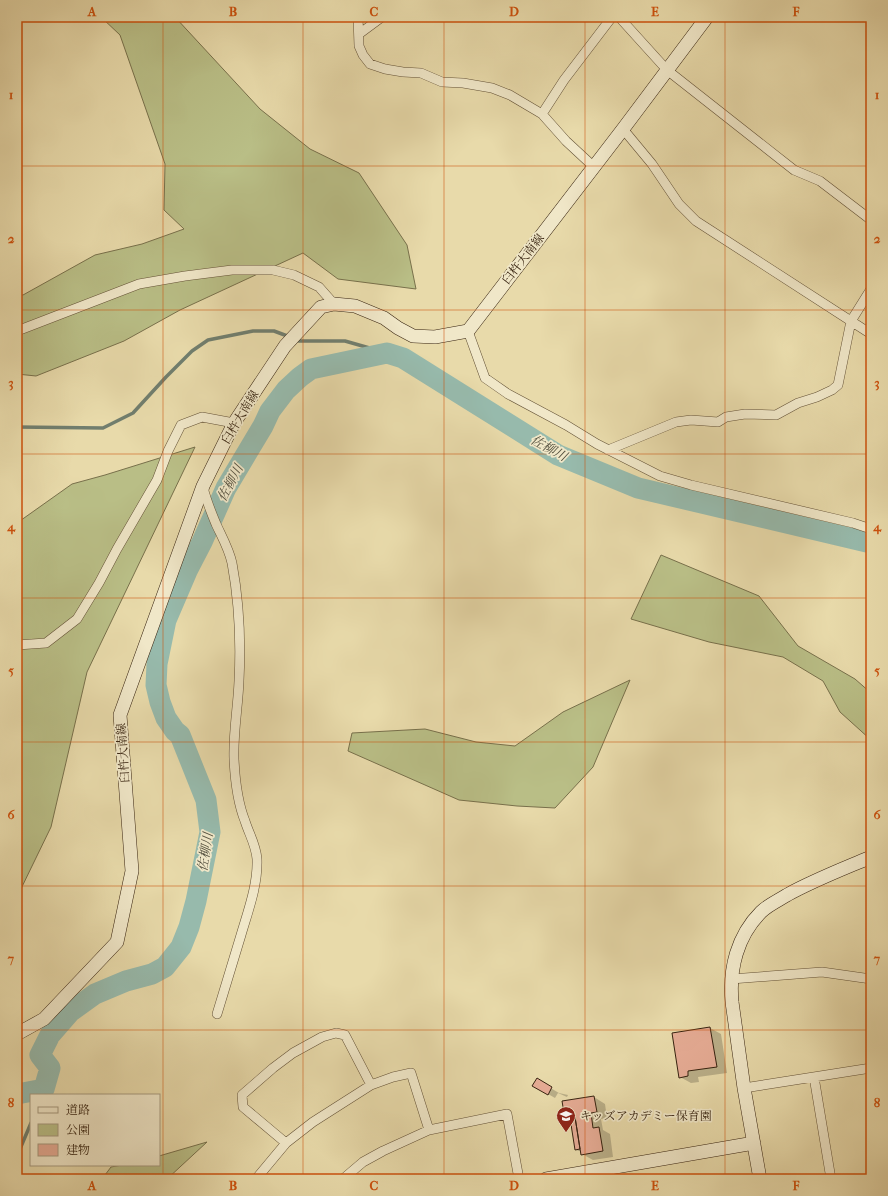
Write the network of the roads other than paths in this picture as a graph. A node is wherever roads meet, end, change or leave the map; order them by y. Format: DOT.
graph roads {
  1 [pos="358,17"];
  2 [pos="382,17"];
  3 [pos="612,17"];
  4 [pos="619,17"];
  5 [pos="708,17"];
  6 [pos="359,34"];
  7 [pos="667,70"];
  8 [pos="542,114"];
  9 [pos="623,129"];
  10 [pos="594,167"];
  11 [pos="871,220"];
  12 [pos="871,289"];
  13 [pos="334,304"];
  14 [pos="851,321"];
  15 [pos="17,331"];
  16 [pos="468,331"];
  17 [pos="871,334"];
  18 [pos="234,423"];
  19 [pos="608,450"];
  20 [pos="203,486"];
  21 [pos="871,529"];
  22 [pos="17,645"];
  23 [pos="871,857"];
  24 [pos="731,979"];
  25 [pos="871,979"];
  26 [pos="217,1014"];
  27 [pos="17,1034"];
  28 [pos="871,1068"];
  29 [pos="814,1077"];
  30 [pos="371,1086"];
  31 [pos="744,1088"];
  32 [pos="429,1130"];
  33 [pos="286,1143"];
  34 [pos="754,1143"];
  35 [pos="256,1179"];
  36 [pos="343,1179"];
  37 [pos="519,1179"];
  38 [pos="546,1179"];
  39 [pos="760,1179"];
  40 [pos="831,1179"];
  1 -- 6 [label="street"];
  2 -- 6 [label="street"];
  3 -- 8 [label="street"];
  4 -- 7 [label="street"];
  5 -- 7 [label="main road, 臼杵大南線"];
  6 -- 8 [label="street"];
  7 -- 9 [label="main road, 臼杵大南線"];
  7 -- 11 [label="street"];
  8 -- 10 [label="street"];
  9 -- 10 [label="main road, 臼杵大南線"];
  9 -- 14 [label="street"];
  10 -- 16 [label="main road, 臼杵大南線"];
  12 -- 14 [label="street"];
  13 -- 15 [label="street"];
  13 -- 16 [label="main road, 臼杵大南線"];
  13 -- 18 [label="main road, 臼杵大南線"];
  14 -- 17 [label="street"];
  14 -- 19 [label="street"];
  16 -- 19 [label="street"];
  18 -- 20 [label="main road, 臼杵大南線"];
  18 -- 22 [label="street"];
  19 -- 21 [label="street"];
  20 -- 26 [label="street"];
  20 -- 27 [label="main road, 臼杵大南線"];
  23 -- 24 [label="main road"];
  24 -- 25 [label="street"];
  24 -- 31 [label="main road"];
  28 -- 29 [label="street"];
  29 -- 31 [label="street"];
  29 -- 40 [label="street"];
  30 -- 32 [label="street"];
  30 -- 33 [label="street"];
  30 -- 33 [label="street"];
  31 -- 34 [label="main road"];
  32 -- 36 [label="street"];
  32 -- 37 [label="street"];
  33 -- 35 [label="street"];
  34 -- 38 [label="main road"];
  34 -- 39 [label="main road"];
}
